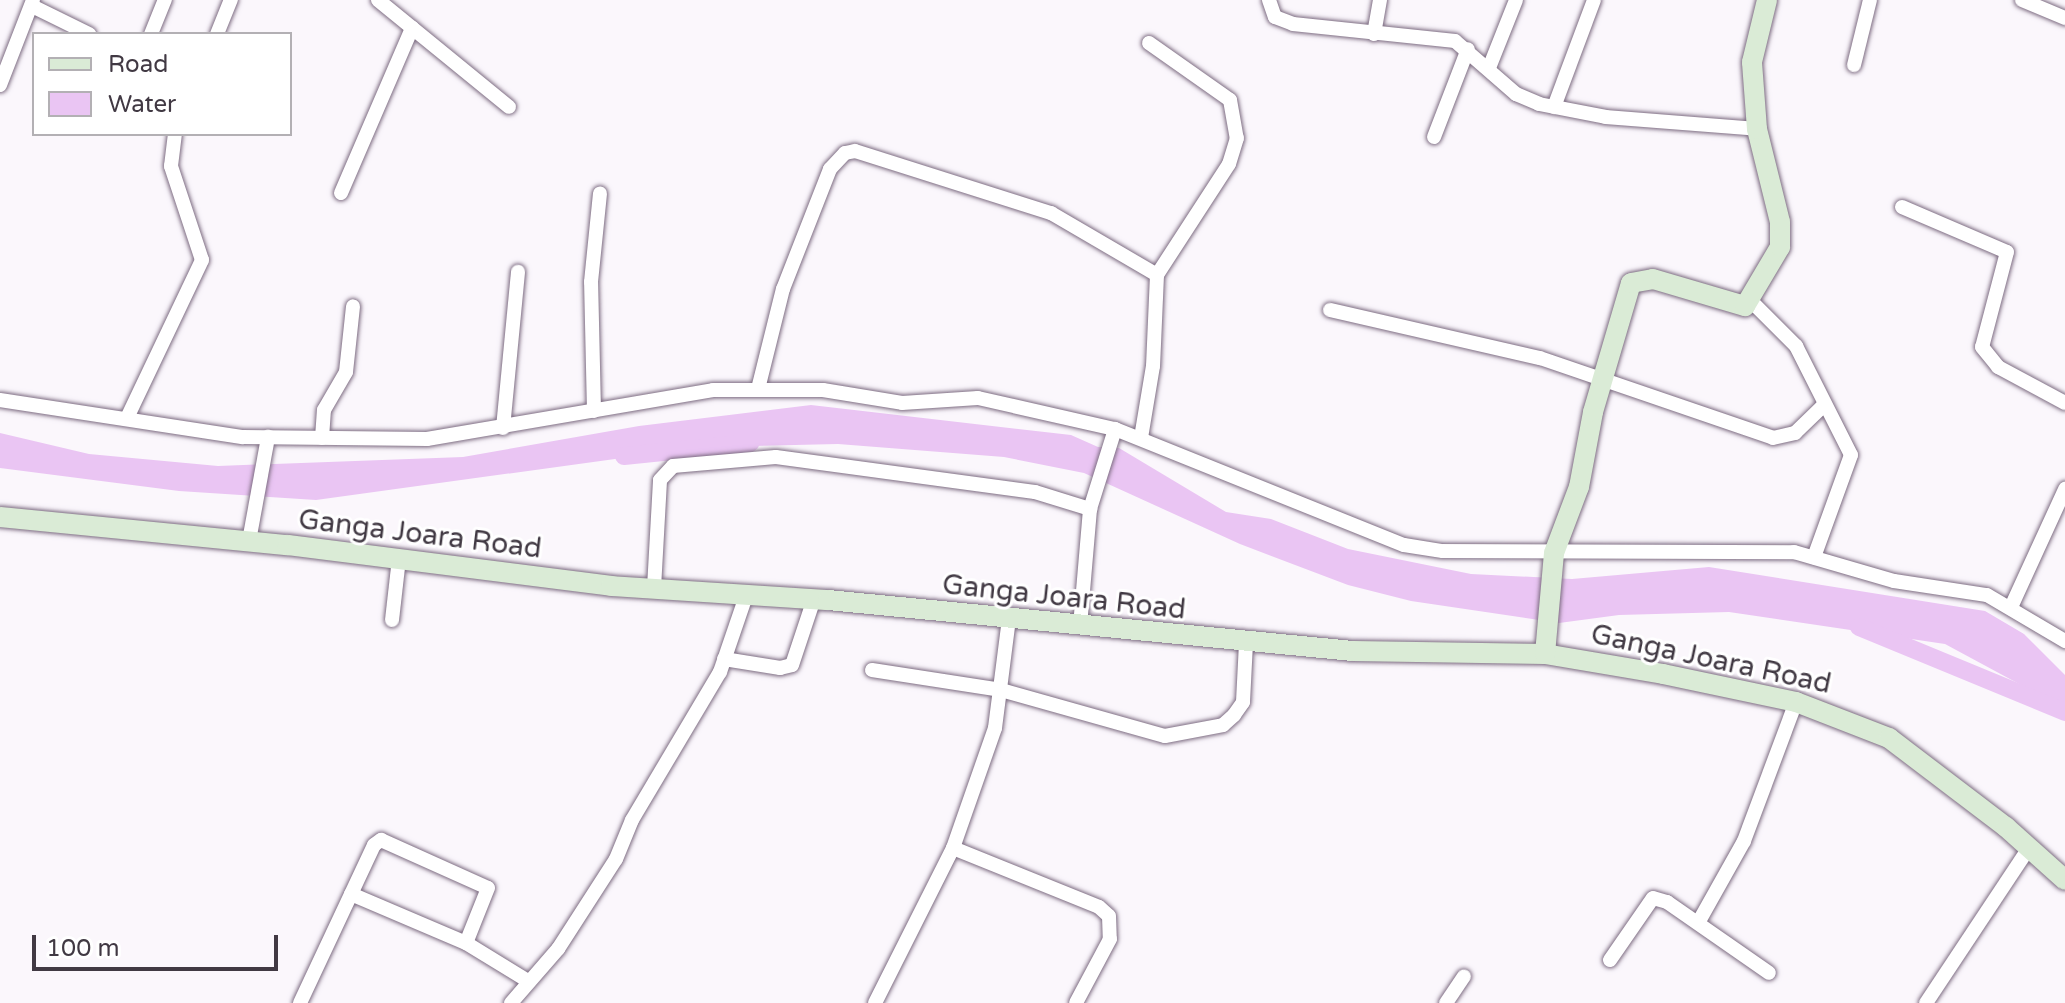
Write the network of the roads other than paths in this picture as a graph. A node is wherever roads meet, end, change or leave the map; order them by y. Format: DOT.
graph roads {
  1 [pos="165,0"];
  2 [pos="231,0"];
  3 [pos="378,0"];
  4 [pos="1269,0"];
  5 [pos="1380,0"];
  6 [pos="1516,0"];
  7 [pos="1594,0"];
  8 [pos="1767,0"];
  9 [pos="1870,0"];
  10 [pos="2022,0"];
  11 [pos="32,3"];
  12 [pos="2065,18"];
  13 [pos="412,28"];
  14 [pos="85,32"];
  15 [pos="152,32"];
  16 [pos="218,32"];
  17 [pos="1374,34"];
  18 [pos="1149,43"];
  19 [pos="1468,49"];
  20 [pos="1854,65"];
  21 [pos="1489,68"];
  22 [pos="0,85"];
  23 [pos="509,107"];
  24 [pos="1554,107"];
  25 [pos="1757,129"];
  26 [pos="175,136"];
  27 [pos="1434,137"];
  28 [pos="341,193"];
  29 [pos="600,193"];
  30 [pos="1902,207"];
  31 [pos="518,272"];
  32 [pos="1157,275"];
  33 [pos="1751,301"];
  34 [pos="353,306"];
  35 [pos="1330,310"];
  36 [pos="1601,383"];
  37 [pos="758,389"];
  38 [pos="0,400"];
  39 [pos="2065,403"];
  40 [pos="1823,406"];
  41 [pos="594,411"];
  42 [pos="127,418"];
  43 [pos="503,428"];
  44 [pos="1115,429"];
  45 [pos="268,437"];
  46 [pos="322,438"];
  47 [pos="1141,438"];
  48 [pos="2065,489"];
  49 [pos="1090,509"];
  50 [pos="0,517"];
  51 [pos="249,541"];
  52 [pos="1814,557"];
  53 [pos="399,559"];
  54 [pos="1553,560"];
  55 [pos="654,588"];
  56 [pos="747,593"];
  57 [pos="814,599"];
  58 [pos="2012,605"];
  59 [pos="1009,619"];
  60 [pos="392,620"];
  61 [pos="1080,626"];
  62 [pos="2065,641"];
  63 [pos="1246,642"];
  64 [pos="1545,654"];
  65 [pos="724,659"];
  66 [pos="872,670"];
  67 [pos="1001,690"];
  68 [pos="1796,702"];
  69 [pos="953,848"];
  70 [pos="2029,848"];
  71 [pos="2065,880"];
  72 [pos="351,894"];
  73 [pos="1698,923"];
  74 [pos="466,943"];
  75 [pos="1610,960"];
  76 [pos="1769,973"];
  77 [pos="1464,976"];
  78 [pos="528,981"];
  79 [pos="300,1003"];
  80 [pos="511,1003"];
  81 [pos="875,1003"];
  82 [pos="1076,1003"];
  83 [pos="1446,1003"];
  84 [pos="1926,1003"];
  1 -- 15 [label="street"];
  2 -- 16 [label="street"];
  3 -- 13 [label="street"];
  4 -- 17 [label="street"];
  5 -- 17 [label="street"];
  6 -- 21 [label="street"];
  7 -- 24 [label="street"];
  8 -- 25 [label="main road"];
  9 -- 20 [label="street"];
  10 -- 12 [label="street"];
  11 -- 14 [label="street"];
  11 -- 22 [label="street"];
  13 -- 23 [label="street"];
  13 -- 28 [label="street"];
  17 -- 19 [label="street"];
  18 -- 32 [label="street"];
  19 -- 21 [label="street"];
  19 -- 27 [label="street"];
  21 -- 24 [label="street"];
  24 -- 25 [label="street"];
  25 -- 33 [label="main road"];
  26 -- 42 [label="street"];
  29 -- 41 [label="street"];
  30 -- 39 [label="street"];
  31 -- 43 [label="street"];
  32 -- 37 [label="street"];
  32 -- 47 [label="street"];
  33 -- 36 [label="main road"];
  33 -- 40 [label="street"];
  34 -- 46 [label="street"];
  35 -- 36 [label="street"];
  36 -- 40 [label="street"];
  36 -- 54 [label="main road"];
  37 -- 41 [label="street"];
  37 -- 44 [label="street"];
  38 -- 42 [label="street"];
  40 -- 52 [label="street"];
  41 -- 43 [label="street"];
  42 -- 45 [label="street"];
  43 -- 46 [label="street"];
  44 -- 47 [label="street"];
  44 -- 49 [label="street"];
  45 -- 46 [label="street"];
  45 -- 51 [label="street"];
  47 -- 54 [label="street"];
  48 -- 58 [label="street"];
  49 -- 55 [label="street"];
  49 -- 61 [label="street"];
  50 -- 51 [label="main road, Ganga Joara Road"];
  51 -- 53 [label="main road, Ganga Joara Road"];
  52 -- 54 [label="street"];
  52 -- 58 [label="street"];
  53 -- 55 [label="main road, Ganga Joara Road"];
  53 -- 60 [label="street"];
  54 -- 64 [label="main road"];
  55 -- 56 [label="main road, Ganga Joara Road"];
  56 -- 57 [label="main road, Ganga Joara Road"];
  56 -- 65 [label="street"];
  57 -- 59 [label="main road, Ganga Joara Road"];
  57 -- 65 [label="street"];
  58 -- 62 [label="street"];
  59 -- 61 [label="main road, Ganga Joara Road"];
  59 -- 67 [label="street"];
  61 -- 63 [label="main road, Ganga Joara Road"];
  63 -- 64 [label="main road, Ganga Joara Road"];
  63 -- 67 [label="street"];
  64 -- 68 [label="main road, Ganga Joara Road"];
  65 -- 78 [label="street"];
  66 -- 67 [label="street"];
  67 -- 69 [label="street"];
  68 -- 70 [label="main road, Ganga Joara Road"];
  68 -- 73 [label="street"];
  69 -- 81 [label="street"];
  69 -- 82 [label="street"];
  70 -- 71 [label="main road, Ganga Joara Road"];
  70 -- 84 [label="street"];
  72 -- 74 [label="street"];
  72 -- 74 [label="street"];
  72 -- 79 [label="street"];
  73 -- 75 [label="street"];
  73 -- 76 [label="street"];
  74 -- 78 [label="street"];
  77 -- 83 [label="street"];
  78 -- 80 [label="street"];
}
